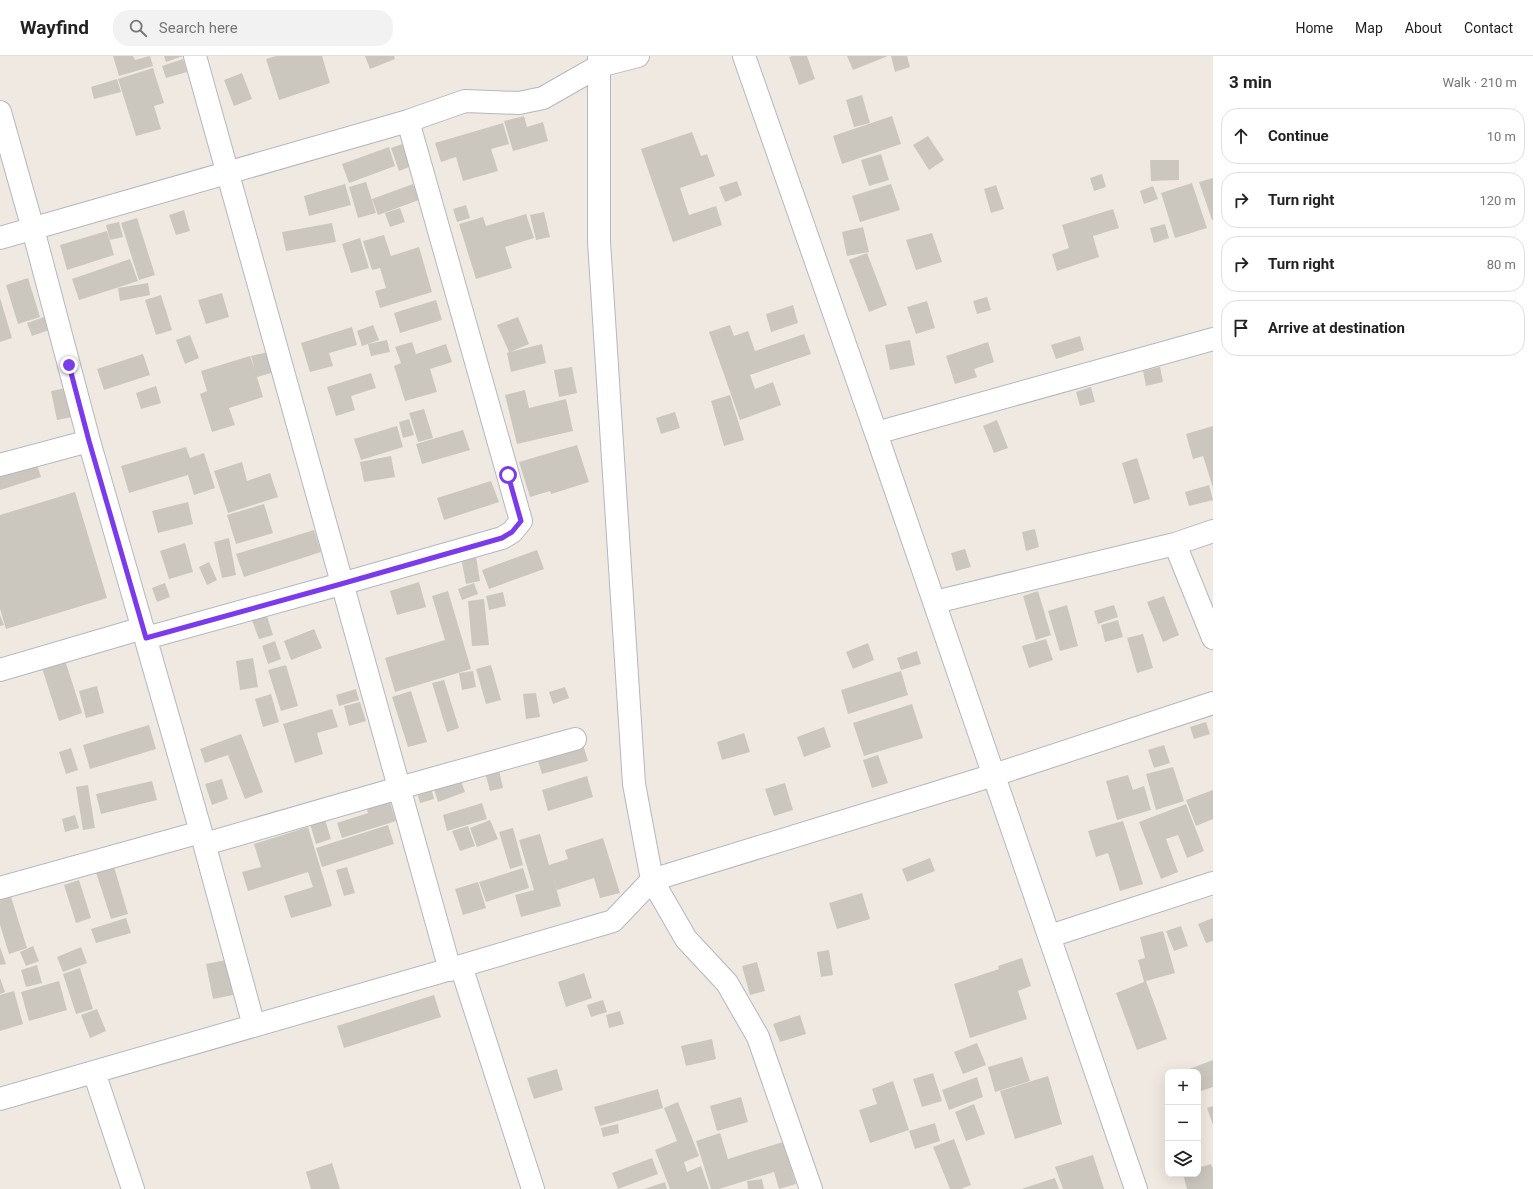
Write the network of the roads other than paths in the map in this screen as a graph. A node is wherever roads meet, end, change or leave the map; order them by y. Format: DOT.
graph roads {
  1 [pos="195,56"];
  2 [pos="638,56"];
  3 [pos="744,56"];
  4 [pos="599,61"];
  5 [pos="0,112"];
  6 [pos="408,121"];
  7 [pos="226,173"];
  8 [pos="34,229"];
  9 [pos="0,238"];
  10 [pos="1213,339"];
  11 [pos="876,433"];
  12 [pos="89,441"];
  13 [pos="0,465"];
  14 [pos="1213,531"];
  15 [pos="1175,544"];
  16 [pos="341,584"];
  17 [pos="935,602"];
  18 [pos="144,633"];
  19 [pos="1213,638"];
  20 [pos="0,670"];
  21 [pos="1213,703"];
  22 [pos="575,739"];
  23 [pos="994,775"];
  24 [pos="399,788"];
  25 [pos="203,838"];
  26 [pos="652,880"];
  27 [pos="1213,883"];
  28 [pos="0,888"];
  29 [pos="1050,936"];
  30 [pos="456,968"];
  31 [pos="254,1026"];
  32 [pos="94,1072"];
  33 [pos="0,1099"];
  34 [pos="133,1189"];
  35 [pos="533,1189"];
  36 [pos="811,1189"];
  37 [pos="1136,1189"];
  1 -- 7 [label="street"];
  2 -- 4 [label="street"];
  3 -- 11 [label="street"];
  4 -- 6 [label="street"];
  4 -- 26 [label="street"];
  5 -- 8 [label="street"];
  6 -- 7 [label="street"];
  6 -- 16 [label="street"];
  7 -- 8 [label="street"];
  7 -- 16 [label="street"];
  8 -- 9 [label="street"];
  8 -- 12 [label="street"];
  10 -- 11 [label="street"];
  11 -- 17 [label="street"];
  12 -- 13 [label="street"];
  12 -- 18 [label="street"];
  14 -- 15 [label="street"];
  15 -- 17 [label="street"];
  15 -- 19 [label="street"];
  16 -- 18 [label="street"];
  16 -- 24 [label="street"];
  17 -- 23 [label="street"];
  18 -- 20 [label="street"];
  18 -- 25 [label="street"];
  21 -- 23 [label="street"];
  22 -- 24 [label="street"];
  23 -- 26 [label="street"];
  23 -- 29 [label="street"];
  24 -- 25 [label="street"];
  24 -- 30 [label="street"];
  25 -- 28 [label="street"];
  25 -- 31 [label="street"];
  26 -- 30 [label="street"];
  26 -- 36 [label="street"];
  27 -- 29 [label="street"];
  29 -- 37 [label="street"];
  30 -- 31 [label="street"];
  30 -- 35 [label="street"];
  31 -- 32 [label="street"];
  32 -- 33 [label="street"];
  32 -- 34 [label="street"];
}
